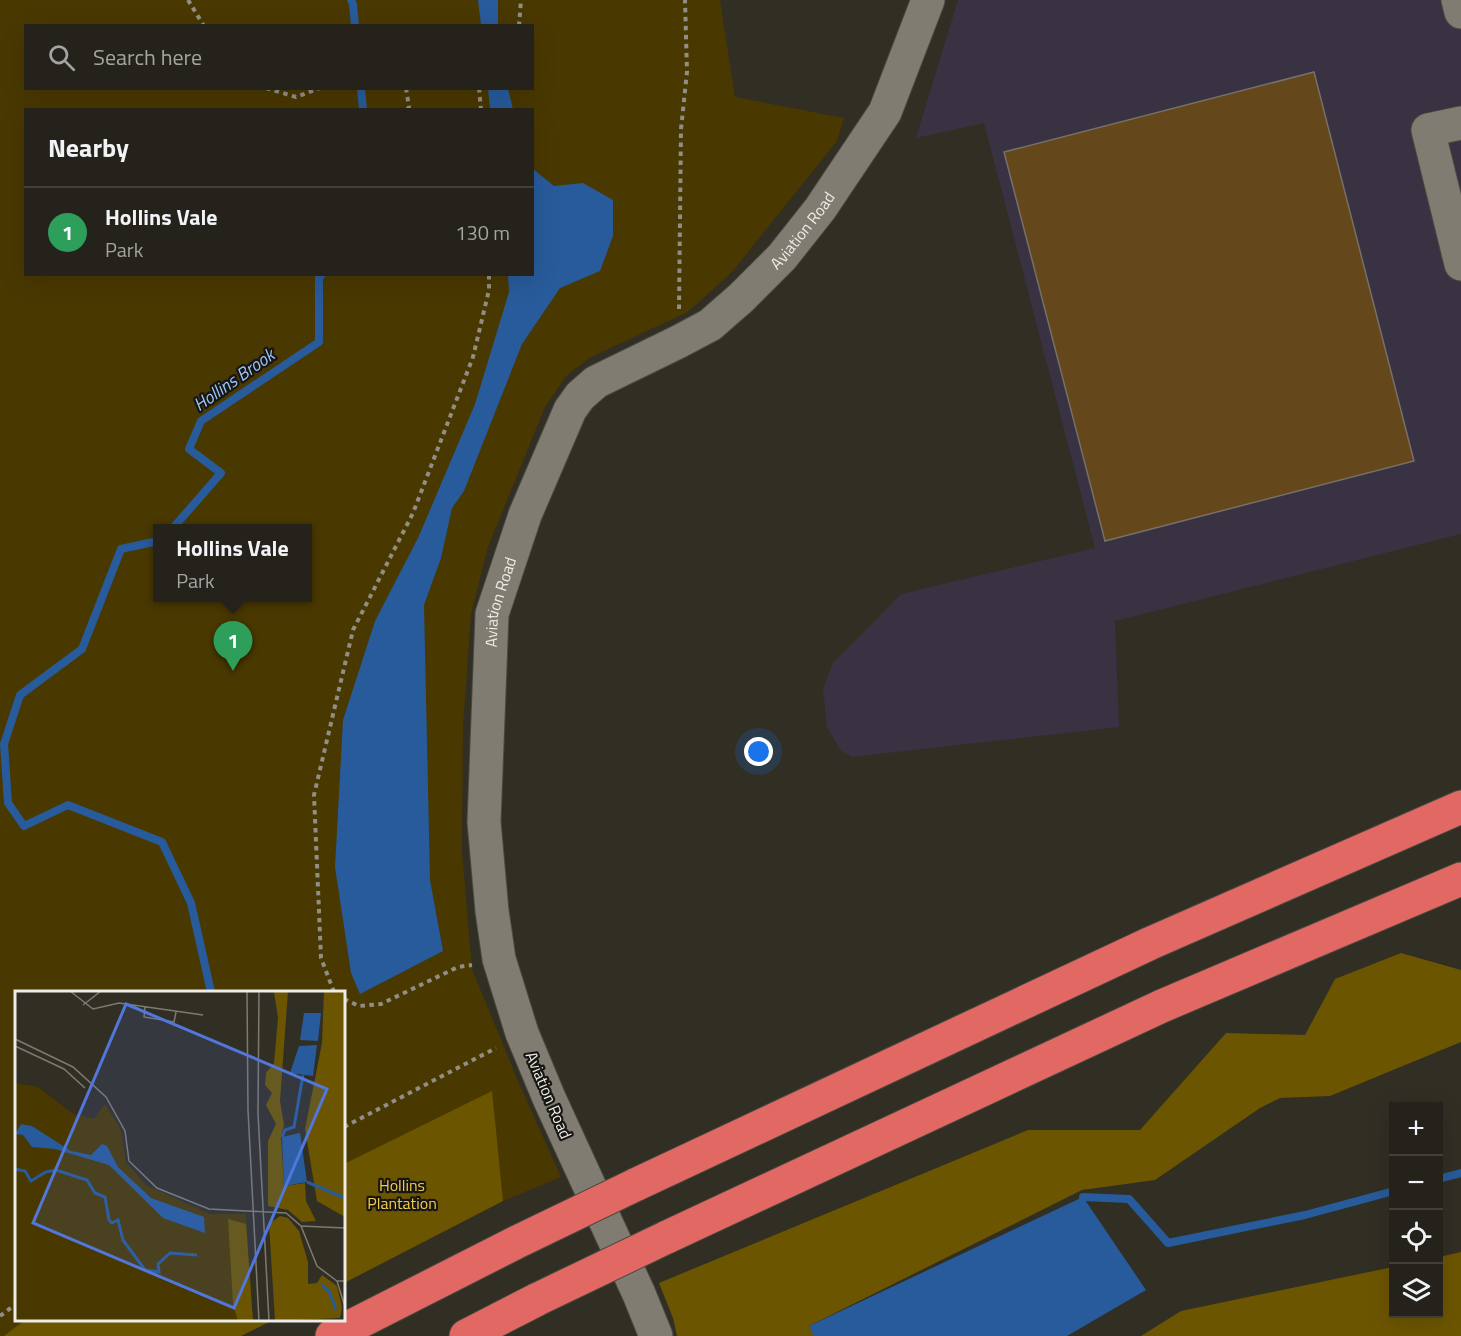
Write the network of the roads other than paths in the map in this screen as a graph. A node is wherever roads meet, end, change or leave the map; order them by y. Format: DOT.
graph roads {
  1 [pos="928,0"];
  2 [pos="1458,0"];
  3 [pos="1461,12"];
  4 [pos="1461,123"];
  5 [pos="1461,264"];
  6 [pos="1461,807"];
  7 [pos="1461,879"];
  8 [pos="332,1336"];
  9 [pos="466,1336"];
  10 [pos="656,1336"];
  1 -- 10 [label="street, Aviation Road"];
  2 -- 3 [label="street"];
  4 -- 5 [label="street"];
  6 -- 8 [label="highway, bridge"];
  7 -- 9 [label="highway, bridge"];
}
